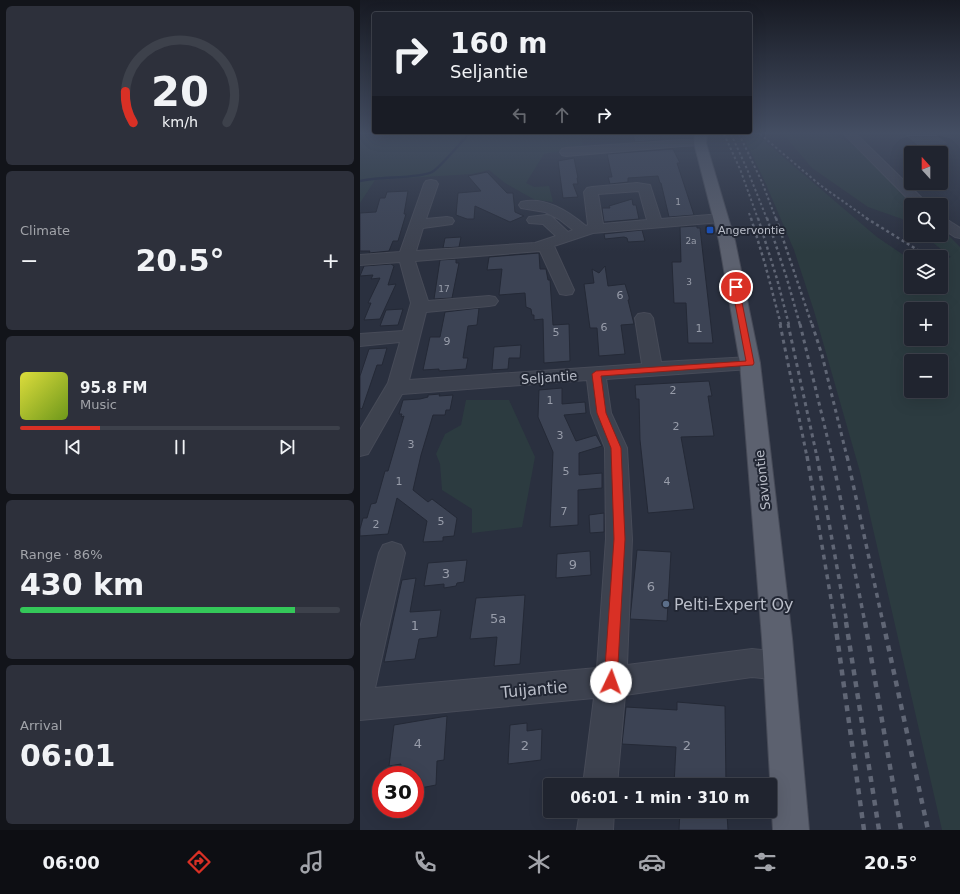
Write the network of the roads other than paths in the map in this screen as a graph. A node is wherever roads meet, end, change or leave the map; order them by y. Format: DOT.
graph roads {
  1 [pos="710,173"];
  2 [pos="889,173"];
  3 [pos="431,184"];
  4 [pos="915,198"];
  5 [pos="526,205"];
  6 [pos="721,218"];
  7 [pos="534,220"];
  8 [pos="446,221"];
  9 [pos="655,223"];
  10 [pos="418,224"];
  11 [pos="948,226"];
  12 [pos="590,230"];
  13 [pos="960,234"];
  14 [pos="567,237"];
  15 [pos="546,244"];
  16 [pos="406,257"];
  17 [pos="360,260"];
  18 [pos="566,290"];
  19 [pos="489,301"];
  20 [pos="419,307"];
  21 [pos="644,318"];
  22 [pos="411,336"];
  23 [pos="360,340"];
  24 [pos="750,363"];
  25 [pos="653,370"];
  26 [pos="596,374"];
  27 [pos="395,388"];
  28 [pos="360,448"];
  29 [pos="392,553"];
  30 [pos="779,666"];
  31 [pos="611,682"];
  32 [pos="360,688"];
  33 [pos="360,705"];
  34 [pos="601,778"];
  35 [pos="596,818"];
  36 [pos="595,830"];
  37 [pos="791,830"];
  1 -- 6 [label="main road, Saviontie"];
  2 -- 4 [label="street"];
  3 -- 10 [label="street"];
  5 -- 12 [label="street"];
  6 -- 9 [label="street"];
  6 -- 24 [label="main road, Saviontie"];
  7 -- 14 [label="street"];
  8 -- 10 [label="street"];
  9 -- 12 [label="street"];
  9 -- 12 [label="street"];
  10 -- 16 [label="street"];
  11 -- 13 [label="street"];
  12 -- 14 [label="street"];
  14 -- 15 [label="street"];
  15 -- 16 [label="street"];
  15 -- 18 [label="street"];
  16 -- 17 [label="street"];
  16 -- 20 [label="street"];
  19 -- 20 [label="street"];
  20 -- 22 [label="street"];
  21 -- 25 [label="street"];
  22 -- 23 [label="street"];
  22 -- 27 [label="street"];
  24 -- 25 [label="street, Seljantie"];
  24 -- 30 [label="main road, Saviontie"];
  25 -- 26 [label="street, Seljantie"];
  26 -- 27 [label="street, Seljantie"];
  26 -- 31 [label="street"];
  27 -- 28 [label="street"];
  29 -- 32 [label="street"];
  30 -- 31 [label="street, Tuijantie"];
  30 -- 37 [label="main road, Saviontie"];
  31 -- 33 [label="street, Tuijantie"];
  31 -- 34 [label="street"];
  35 -- 36 [label="street"];
}
